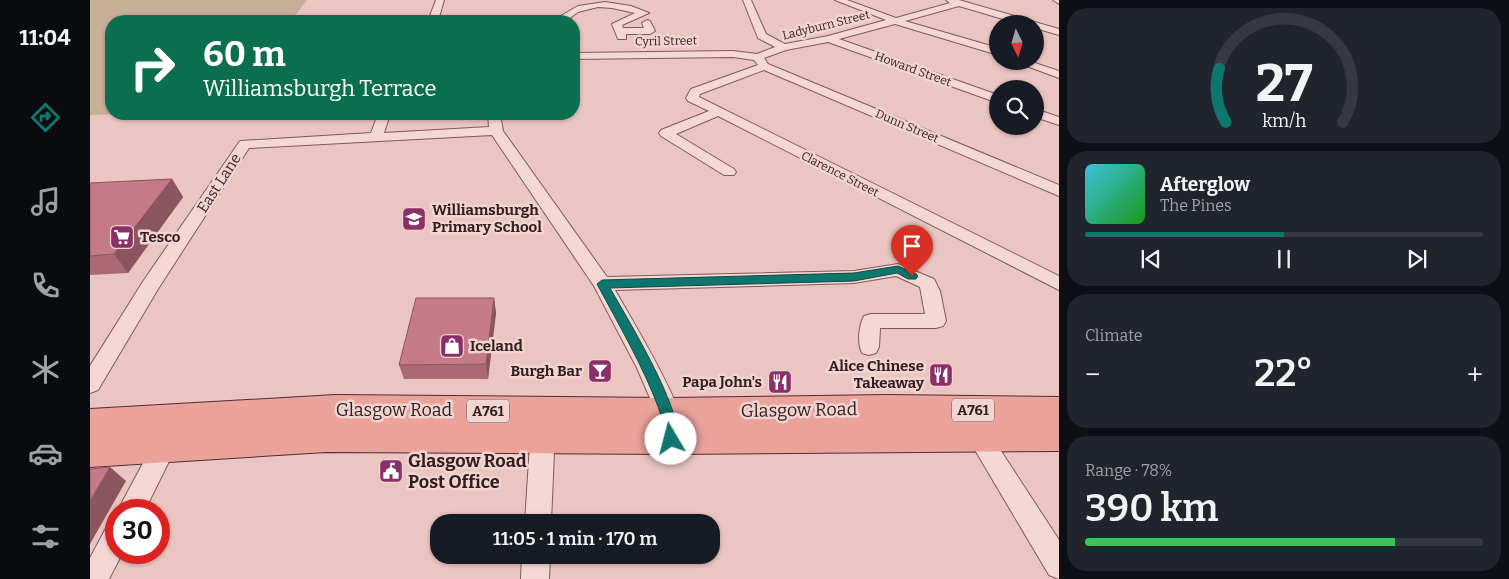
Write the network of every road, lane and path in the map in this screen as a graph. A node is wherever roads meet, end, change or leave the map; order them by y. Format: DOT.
graph roads {
  1 [pos="440,0"];
  2 [pos="632,0"];
  3 [pos="747,0"];
  4 [pos="839,0"];
  5 [pos="954,1"];
  6 [pos="617,6"];
  7 [pos="435,15"];
  8 [pos="567,15"];
  9 [pos="1001,15"];
  10 [pos="896,21"];
  11 [pos="647,23"];
  12 [pos="1044,28"];
  13 [pos="1059,32"];
  14 [pos="829,39"];
  15 [pos="784,48"];
  16 [pos="989,49"];
  17 [pos="580,56"];
  18 [pos="761,62"];
  19 [pos="1044,70"];
  20 [pos="1059,75"];
  21 [pos="989,96"];
  22 [pos="718,112"];
  23 [pos="1044,116"];
  24 [pos="382,120"];
  25 [pos="1059,121"];
  26 [pos="495,122"];
  27 [pos="376,137"];
  28 [pos="729,172"];
  29 [pos="1059,191"];
  30 [pos="602,284"];
  31 [pos="1059,284"];
  32 [pos="869,347"];
  33 [pos="90,384"];
  34 [pos="1059,411"];
  35 [pos="90,424"];
  36 [pos="543,424"];
  37 [pos="669,425"];
  38 [pos="171,433"];
  39 [pos="1059,436"];
  40 [pos="980,438"];
  41 [pos="90,451"];
  42 [pos="137,499"];
  43 [pos="538,514"];
  44 [pos="105,558"];
  45 [pos="536,564"];
  46 [pos="1059,564"];
  47 [pos="94,579"];
  48 [pos="535,579"];
  1 -- 7 [label="street"];
  2 -- 6 [label="street"];
  3 -- 15 [label="street"];
  4 -- 10 [label="street"];
  5 -- 9 [label="street"];
  5 -- 10 [label="street, Ladyburn Street"];
  6 -- 8 [label="street"];
  6 -- 11 [label="street"];
  10 -- 14 [label="street, Ladyburn Street"];
  10 -- 16 [label="street"];
  12 -- 13 [label="street"];
  14 -- 15 [label="street, Ladyburn Street"];
  14 -- 21 [label="street, Howard Street"];
  15 -- 18 [label="street, Ladyburn Street"];
  17 -- 18 [label="street, Cyril Street"];
  18 -- 22 [label="street, Clarence Street"];
  18 -- 29 [label="street, Dunn Street"];
  19 -- 20 [label="street"];
  22 -- 28 [label="street"];
  22 -- 31 [label="street, Clarence Street"];
  23 -- 25 [label="street"];
  24 -- 27 [label="street"];
  26 -- 27 [label="street, East Lane"];
  26 -- 30 [label="street"];
  27 -- 33 [label="street, East Lane"];
  30 -- 32 [label="street"];
  30 -- 37 [label="street"];
  34 -- 37 [label="main road, Glasgow Road / A761"];
  35 -- 38 [label="main road, Glasgow Road / A761"];
  36 -- 37 [label="main road, Glasgow Road / A761"];
  36 -- 38 [label="main road, Glasgow Road / A761"];
  36 -- 43 [label="street"];
  37 -- 40 [label="main road, Glasgow Road / A761"];
  38 -- 41 [label="main road, Glasgow Road / A761"];
  38 -- 42 [label="street"];
  39 -- 40 [label="main road, Glasgow Road / A761"];
  40 -- 46 [label="street"];
  44 -- 47 [label="street"];
  45 -- 48 [label="street"];
}
